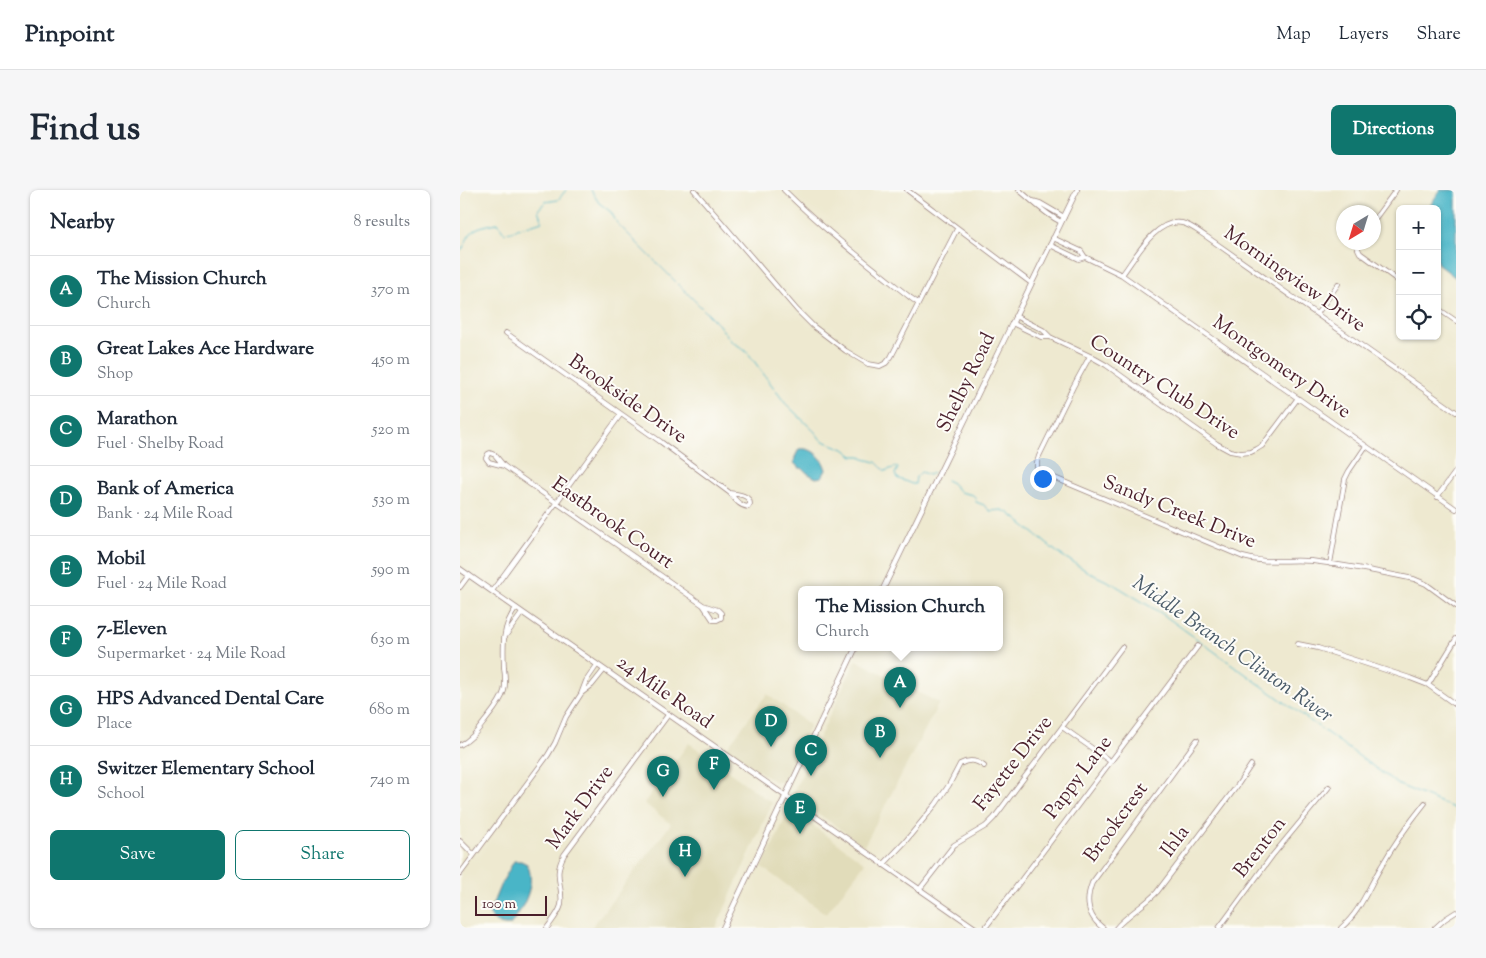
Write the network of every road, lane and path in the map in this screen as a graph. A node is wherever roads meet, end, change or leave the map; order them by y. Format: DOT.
graph roads {
  1 [pos="694,190"];
  2 [pos="784,190"];
  3 [pos="907,190"];
  4 [pos="1019,190"];
  5 [pos="1077,190"];
  6 [pos="1396,190"];
  7 [pos="1033,201"];
  8 [pos="1381,210"];
  9 [pos="1064,217"];
  10 [pos="1061,222"];
  11 [pos="957,229"];
  12 [pos="1053,238"];
  13 [pos="1050,245"];
  14 [pos="1358,250"];
  15 [pos="1085,258"];
  16 [pos="1122,275"];
  17 [pos="1396,279"];
  18 [pos="1031,284"];
  19 [pos="1338,284"];
  20 [pos="918,303"];
  21 [pos="1441,311"];
  22 [pos="1317,314"];
  23 [pos="1016,316"];
  24 [pos="1456,322"];
  25 [pos="1012,323"];
  26 [pos="506,333"];
  27 [pos="1050,337"];
  28 [pos="1090,356"];
  29 [pos="1298,398"];
  30 [pos="1456,412"];
  31 [pos="621,414"];
  32 [pos="1366,446"];
  33 [pos="504,466"];
  34 [pos="1456,471"];
  35 [pos="730,493"];
  36 [pos="1438,497"];
  37 [pos="556,503"];
  38 [pos="1456,509"];
  39 [pos="1330,564"];
  40 [pos="461,571"];
  41 [pos="469,575"];
  42 [pos="884,586"];
  43 [pos="460,587"];
  44 [pos="492,591"];
  45 [pos="703,606"];
  46 [pos="1456,606"];
  47 [pos="516,608"];
  48 [pos="522,612"];
  49 [pos="504,638"];
  50 [pos="1456,639"];
  51 [pos="1298,644"];
  52 [pos="1198,646"];
  53 [pos="1122,647"];
  54 [pos="854,651"];
  55 [pos="597,665"];
  56 [pos="604,670"];
  57 [pos="1428,685"];
  58 [pos="581,694"];
  59 [pos="1456,705"];
  60 [pos="668,715"];
  61 [pos="1062,727"];
  62 [pos="1197,740"];
  63 [pos="460,745"];
  64 [pos="1110,761"];
  65 [pos="1251,765"];
  66 [pos="984,766"];
  67 [pos="1329,787"];
  68 [pos="786,796"];
  69 [pos="1425,803"];
  70 [pos="460,842"];
  71 [pos="474,854"];
  72 [pos="883,865"];
  73 [pos="460,874"];
  74 [pos="919,890"];
  75 [pos="1456,912"];
  76 [pos="547,928"];
  77 [pos="723,928"];
  78 [pos="974,928"];
  79 [pos="985,928"];
  80 [pos="1103,928"];
  81 [pos="1116,928"];
  82 [pos="1218,928"];
  83 [pos="1342,928"];
  84 [pos="1435,928"];
  1 -- 20 [label="street"];
  2 -- 20 [label="street"];
  3 -- 11 [label="street"];
  4 -- 7 [label="street"];
  5 -- 9 [label="street, Shelby Road"];
  6 -- 8 [label="street"];
  7 -- 9 [label="street"];
  7 -- 10 [label="street"];
  9 -- 10 [label="street, Shelby Road"];
  10 -- 12 [label="street, Shelby Road"];
  11 -- 18 [label="street"];
  11 -- 20 [label="street"];
  12 -- 13 [label="street, Shelby Road"];
  12 -- 15 [label="street, Montgomery Drive"];
  13 -- 15 [label="street, Montgomery Drive"];
  13 -- 18 [label="street, Shelby Road"];
  14 -- 17 [label="street"];
  15 -- 16 [label="street, Montgomery Drive"];
  16 -- 22 [label="street, Morningview Drive"];
  16 -- 29 [label="street, Montgomery Drive"];
  18 -- 23 [label="street, Shelby Road"];
  19 -- 22 [label="street"];
  21 -- 24 [label="street"];
  22 -- 30 [label="street, Morningview Drive"];
  23 -- 25 [label="street, Shelby Road"];
  23 -- 27 [label="street, Country Club Drive"];
  25 -- 27 [label="street, Country Club Drive"];
  25 -- 42 [label="street, Shelby Road"];
  26 -- 31 [label="street, Brookside Drive"];
  27 -- 28 [label="street, Country Club Drive"];
  28 -- 29 [label="street, Country Club Drive"];
  28 -- 39 [label="street, Sandy Creek Drive"];
  29 -- 32 [label="street, Montgomery Drive"];
  31 -- 35 [label="street, Brookside Drive"];
  31 -- 37 [label="street"];
  32 -- 36 [label="street, Montgomery Drive"];
  32 -- 39 [label="street"];
  33 -- 37 [label="street, Eastbrook Court"];
  34 -- 36 [label="street"];
  35 -- 35 [label="street, Brookside Drive"];
  36 -- 38 [label="street, Montgomery Drive"];
  37 -- 44 [label="street"];
  37 -- 45 [label="street, Eastbrook Court"];
  39 -- 46 [label="street, Sandy Creek Drive"];
  40 -- 41 [label="street, 24 Mile Road"];
  41 -- 43 [label="street"];
  41 -- 44 [label="street, 24 Mile Road"];
  44 -- 47 [label="street, 24 Mile Road"];
  45 -- 45 [label="street, Eastbrook Court"];
  47 -- 48 [label="street, 24 Mile Road"];
  47 -- 49 [label="street"];
  48 -- 49 [label="street"];
  48 -- 55 [label="street, 24 Mile Road"];
  49 -- 63 [label="street"];
  50 -- 57 [label="street"];
  51 -- 57 [label="street"];
  52 -- 64 [label="street, Pappy Lane"];
  53 -- 61 [label="street, Fayette Drive"];
  54 -- 68 [label="street"];
  55 -- 56 [label="street, 24 Mile Road"];
  55 -- 58 [label="street"];
  56 -- 58 [label="street"];
  56 -- 60 [label="street, 24 Mile Road"];
  57 -- 59 [label="street"];
  58 -- 71 [label="street"];
  60 -- 68 [label="street, 24 Mile Road"];
  60 -- 76 [label="street, Mark Drive"];
  61 -- 64 [label="street"];
  61 -- 74 [label="street, Fayette Drive"];
  62 -- 80 [label="street, Brookcrest"];
  64 -- 79 [label="street, Pappy Lane"];
  65 -- 81 [label="street, Ihla"];
  66 -- 72 [label="street"];
  67 -- 82 [label="street, Brenton"];
  68 -- 72 [label="street, 24 Mile Road"];
  68 -- 77 [label="street"];
  69 -- 83 [label="street"];
  70 -- 71 [label="street"];
  71 -- 73 [label="street"];
  72 -- 74 [label="street, 24 Mile Road"];
  74 -- 78 [label="street, 24 Mile Road"];
  75 -- 84 [label="street"];
}
